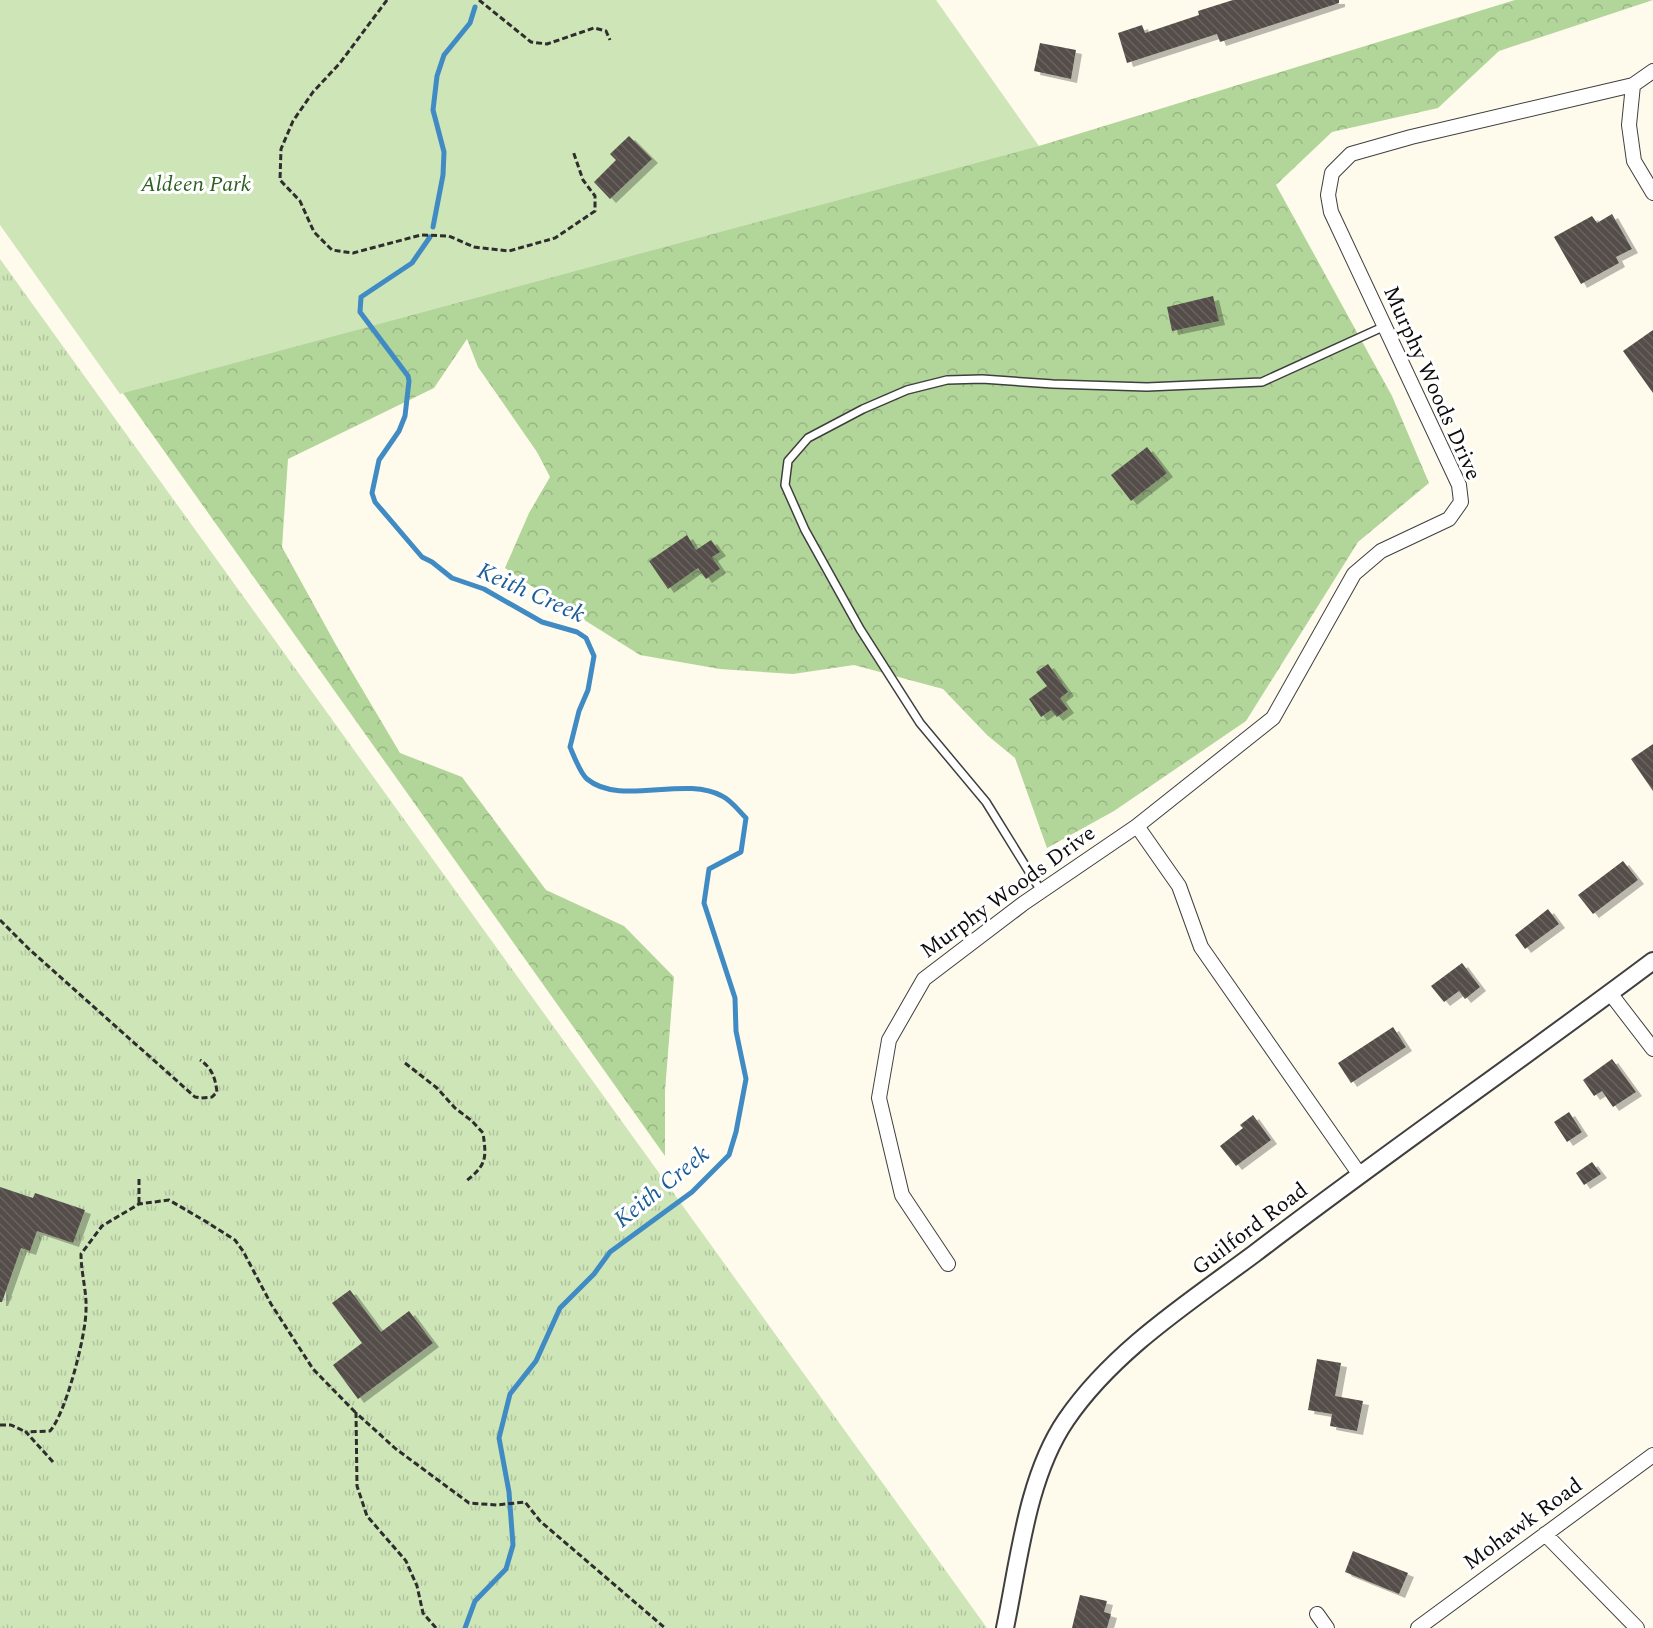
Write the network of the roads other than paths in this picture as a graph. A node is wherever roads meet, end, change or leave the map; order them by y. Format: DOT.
graph roads {
  1 [pos="1653,71"];
  2 [pos="1633,86"];
  3 [pos="1653,193"];
  4 [pos="1384,326"];
  5 [pos="1137,826"];
  6 [pos="1041,891"];
  7 [pos="1653,961"];
  8 [pos="1610,993"];
  9 [pos="1653,1049"];
  10 [pos="1360,1175"];
  11 [pos="948,1264"];
  12 [pos="1653,1455"];
  13 [pos="1545,1534"];
  14 [pos="1317,1614"];
  15 [pos="1005,1628"];
  16 [pos="1327,1628"];
  17 [pos="1418,1628"];
  18 [pos="1637,1628"];
  1 -- 2 [label="street"];
  2 -- 3 [label="street"];
  2 -- 4 [label="street, Murphy Woods Drive"];
  4 -- 5 [label="street, Murphy Woods Drive"];
  4 -- 6 [label="lane"];
  5 -- 6 [label="street, Murphy Woods Drive"];
  5 -- 10 [label="street"];
  6 -- 11 [label="street, Murphy Woods Drive"];
  7 -- 8 [label="street, Guilford Road"];
  8 -- 9 [label="street"];
  8 -- 10 [label="street, Guilford Road"];
  10 -- 15 [label="street, Guilford Road"];
  12 -- 13 [label="street, Mohawk Road"];
  13 -- 17 [label="street, Mohawk Road"];
  13 -- 18 [label="street"];
  14 -- 16 [label="street"];
}
